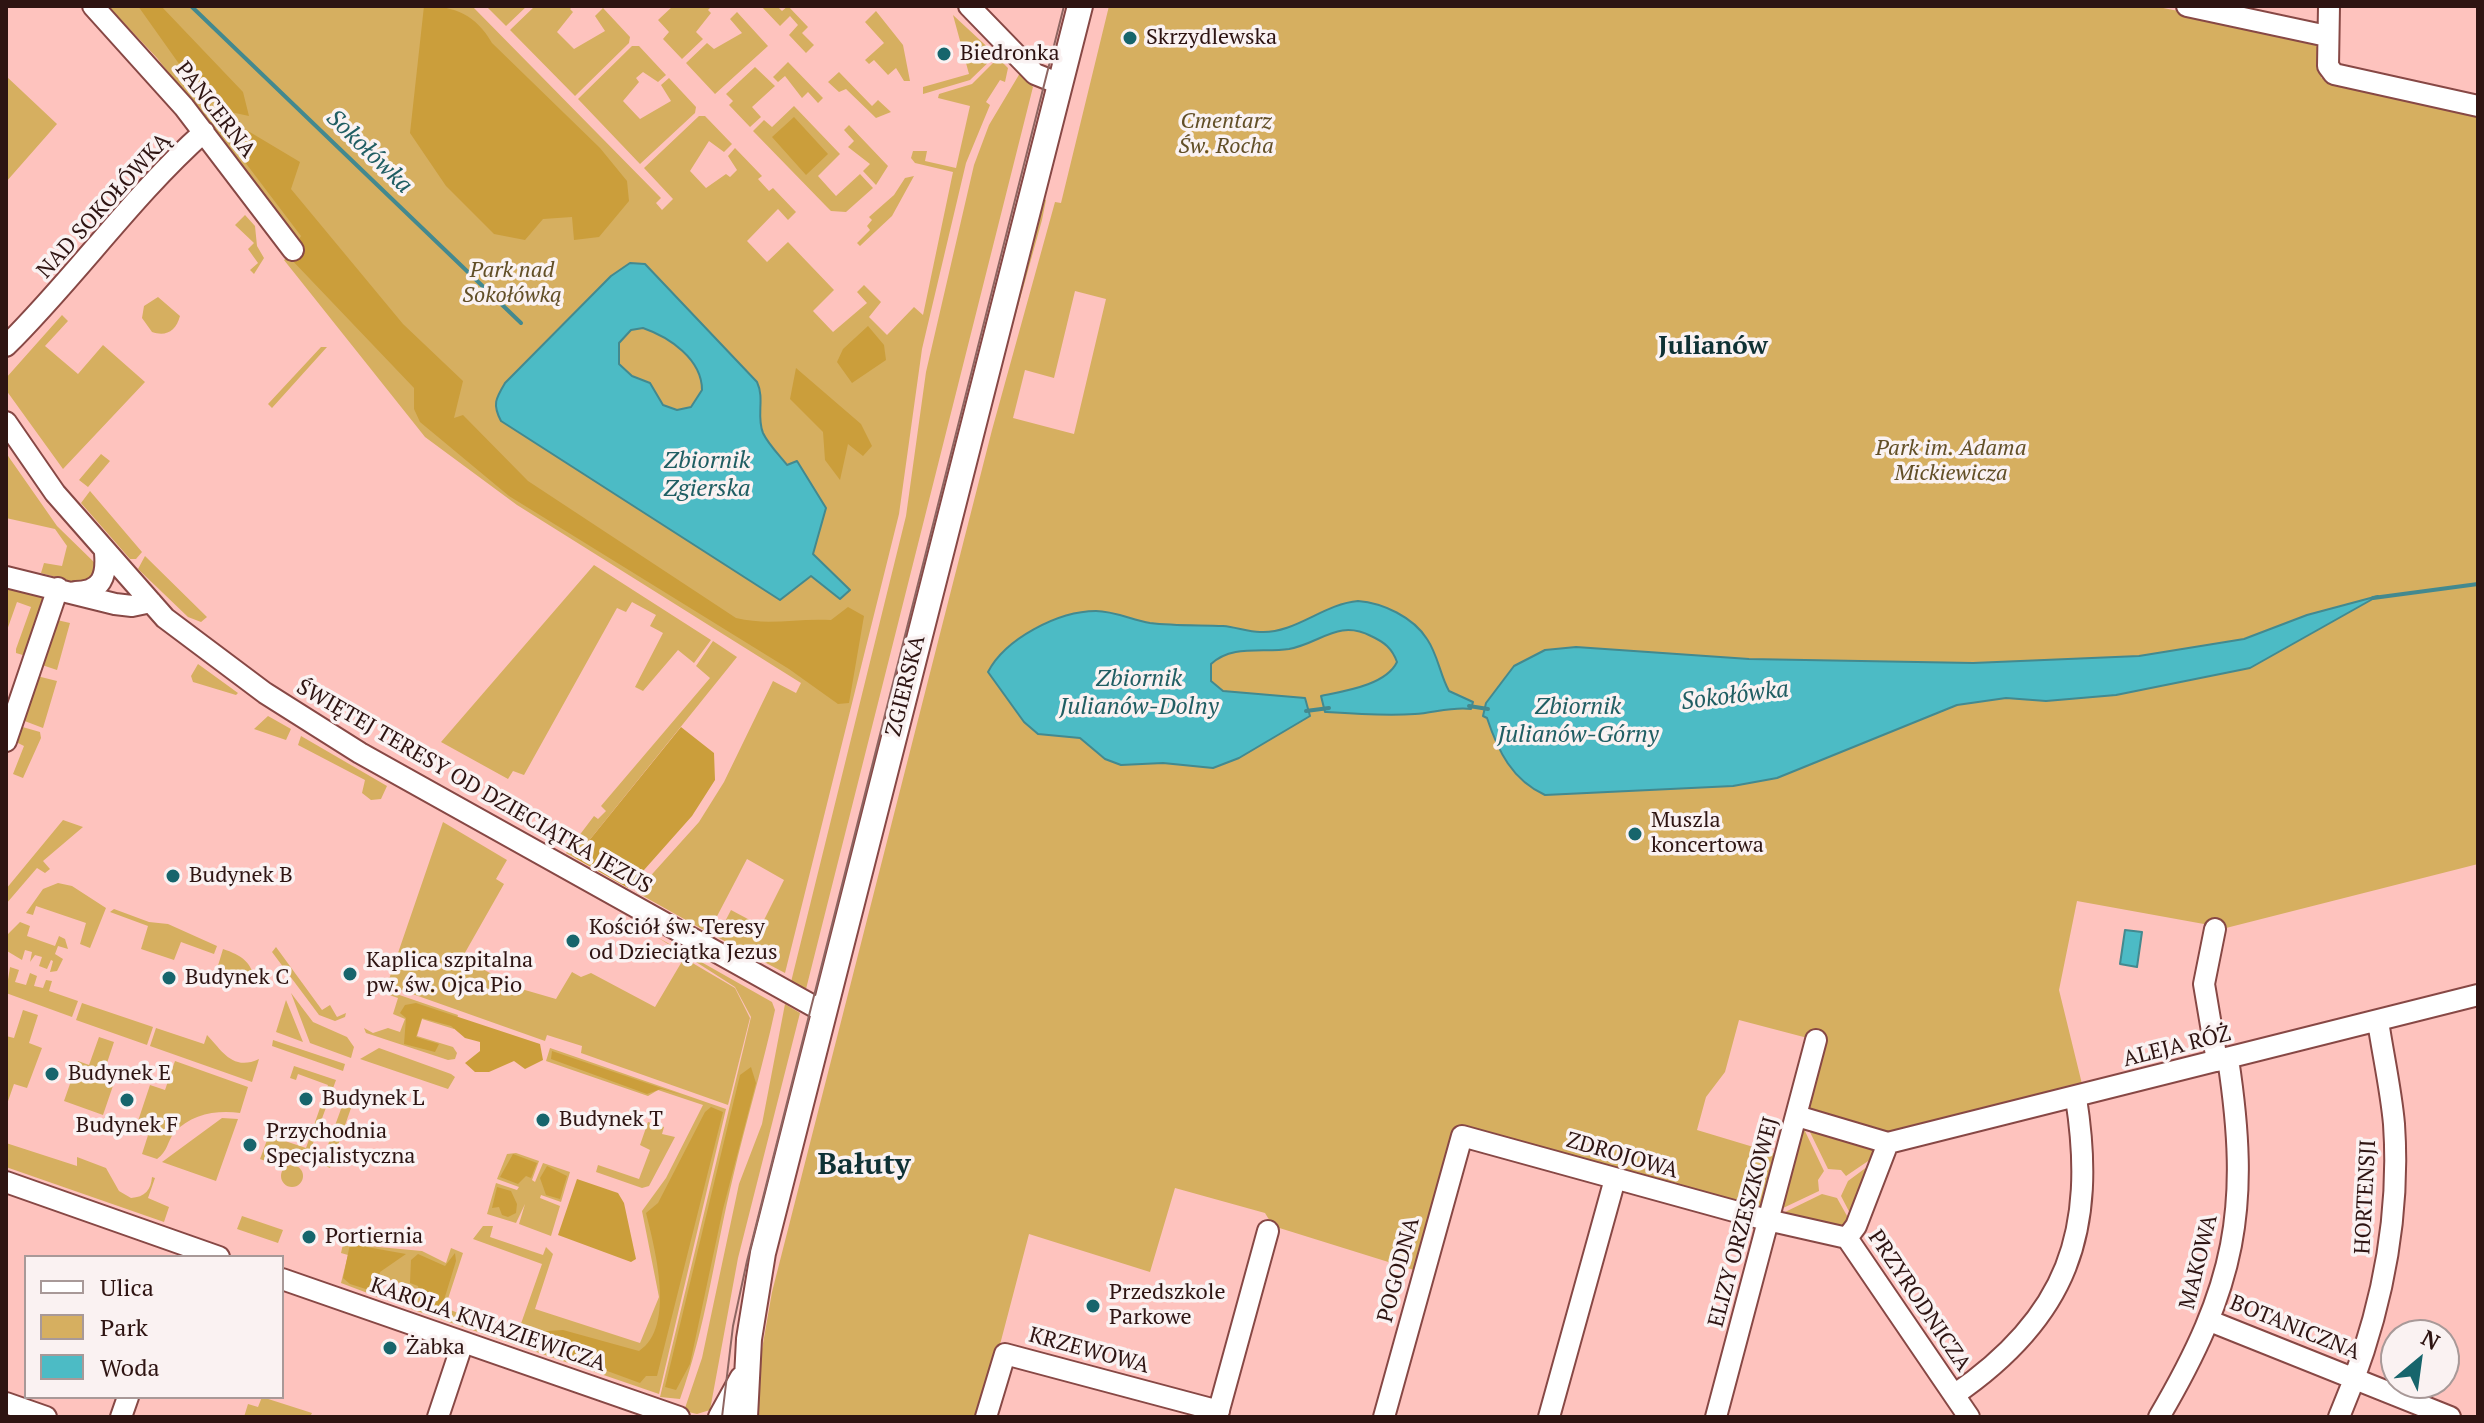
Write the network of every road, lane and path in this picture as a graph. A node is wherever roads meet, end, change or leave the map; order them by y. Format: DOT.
graph roads {
  1 [pos="93,6"];
  2 [pos="969,6"];
  3 [pos="1080,6"];
  4 [pos="2187,6"];
  5 [pos="2329,6"];
  6 [pos="2327,36"];
  7 [pos="1060,84"];
  8 [pos="2478,106"];
  9 [pos="204,132"];
  10 [pos="293,250"];
  11 [pos="6,346"];
  12 [pos="6,422"];
  13 [pos="105,553"];
  14 [pos="6,577"];
  15 [pos="65,590"];
  16 [pos="151,602"];
  17 [pos="6,741"];
  18 [pos="2215,929"];
  19 [pos="2478,995"];
  20 [pos="824,1012"];
  21 [pos="2378,1021"];
  22 [pos="1816,1040"];
  23 [pos="2222,1060"];
  24 [pos="2076,1098"];
  25 [pos="1797,1116"];
  26 [pos="1462,1136"];
  27 [pos="1888,1143"];
  28 [pos="1615,1179"];
  29 [pos="6,1182"];
  30 [pos="1770,1221"];
  31 [pos="1268,1231"];
  32 [pos="1847,1238"];
  33 [pos="179,1250"];
  34 [pos="208,1255"];
  35 [pos="284,1280"];
  36 [pos="2210,1321"];
  37 [pos="463,1342"];
  38 [pos="746,1370"];
  39 [pos="2356,1378"];
  40 [pos="1954,1395"];
  41 [pos="6,1403"];
  42 [pos="1218,1414"];
  43 [pos="46,1417"];
  44 [pos="438,1417"];
  45 [pos="679,1417"];
  46 [pos="721,1417"];
  47 [pos="745,1417"];
  48 [pos="986,1417"];
  49 [pos="1384,1417"];
  50 [pos="1549,1417"];
  51 [pos="1716,1417"];
  52 [pos="1969,1417"];
  53 [pos="2159,1417"];
  54 [pos="2339,1417"];
  55 [pos="2450,1417"];
  1 -- 9 [label="street, PANCERNA"];
  2 -- 7 [label="street"];
  3 -- 7 [label="main road, ZGIERSKA"];
  4 -- 6 [label="street"];
  5 -- 6 [label="street"];
  6 -- 8 [label="street"];
  7 -- 20 [label="main road, ZGIERSKA"];
  9 -- 10 [label="street, PANCERNA"];
  9 -- 11 [label="street, NAD SOKOŁÓWKĄ"];
  12 -- 13 [label="street, ŚWIĘTEJ TERESY OD DZIECIĄTKA JEZUS"];
  13 -- 15 [label="street"];
  13 -- 16 [label="street, ŚWIĘTEJ TERESY OD DZIECIĄTKA JEZUS"];
  14 -- 15 [label="street"];
  15 -- 16 [label="street"];
  15 -- 17 [label="street"];
  16 -- 20 [label="street, ŚWIĘTEJ TERESY OD DZIECIĄTKA JEZUS"];
  18 -- 23 [label="street, MAKOWA"];
  19 -- 21 [label="street, ALEJA RÓŻ"];
  20 -- 38 [label="main road, ZGIERSKA"];
  21 -- 23 [label="street, ALEJA RÓŻ"];
  21 -- 39 [label="street, HORTENSJI"];
  22 -- 25 [label="street, ELIZY ORZESZKOWEJ"];
  23 -- 24 [label="street, ALEJA RÓŻ"];
  23 -- 36 [label="street, MAKOWA"];
  24 -- 27 [label="street, ALEJA RÓŻ"];
  24 -- 40 [label="street"];
  25 -- 27 [label="street, ALEJA RÓŻ"];
  25 -- 30 [label="street, ELIZY ORZESZKOWEJ"];
  26 -- 28 [label="street, ZDROJOWA"];
  26 -- 49 [label="street, POGODNA"];
  27 -- 32 [label="street"];
  28 -- 30 [label="street, ZDROJOWA"];
  28 -- 50 [label="street"];
  29 -- 33 [label="street"];
  30 -- 32 [label="street, PRZYRODNICZA"];
  30 -- 51 [label="street, ELIZY ORZESZKOWEJ"];
  31 -- 42 [label="street"];
  32 -- 40 [label="street, PRZYRODNICZA"];
  33 -- 34 [label="street"];
  35 -- 37 [label="street, KAROLA KNIAZIEWICZA"];
  36 -- 39 [label="street, BOTANICZNA"];
  36 -- 53 [label="street, MAKOWA"];
  37 -- 44 [label="street"];
  37 -- 45 [label="street, KAROLA KNIAZIEWICZA"];
  38 -- 46 [label="main road, ZGIERSKA"];
  38 -- 47 [label="main road, ZGIERSKA"];
  39 -- 54 [label="street, HORTENSJI"];
  39 -- 55 [label="street, BOTANICZNA"];
  40 -- 52 [label="street, PRZYRODNICZA"];
  41 -- 43 [label="street"];
  42 -- 48 [label="street, KRZEWOWA"];
}
